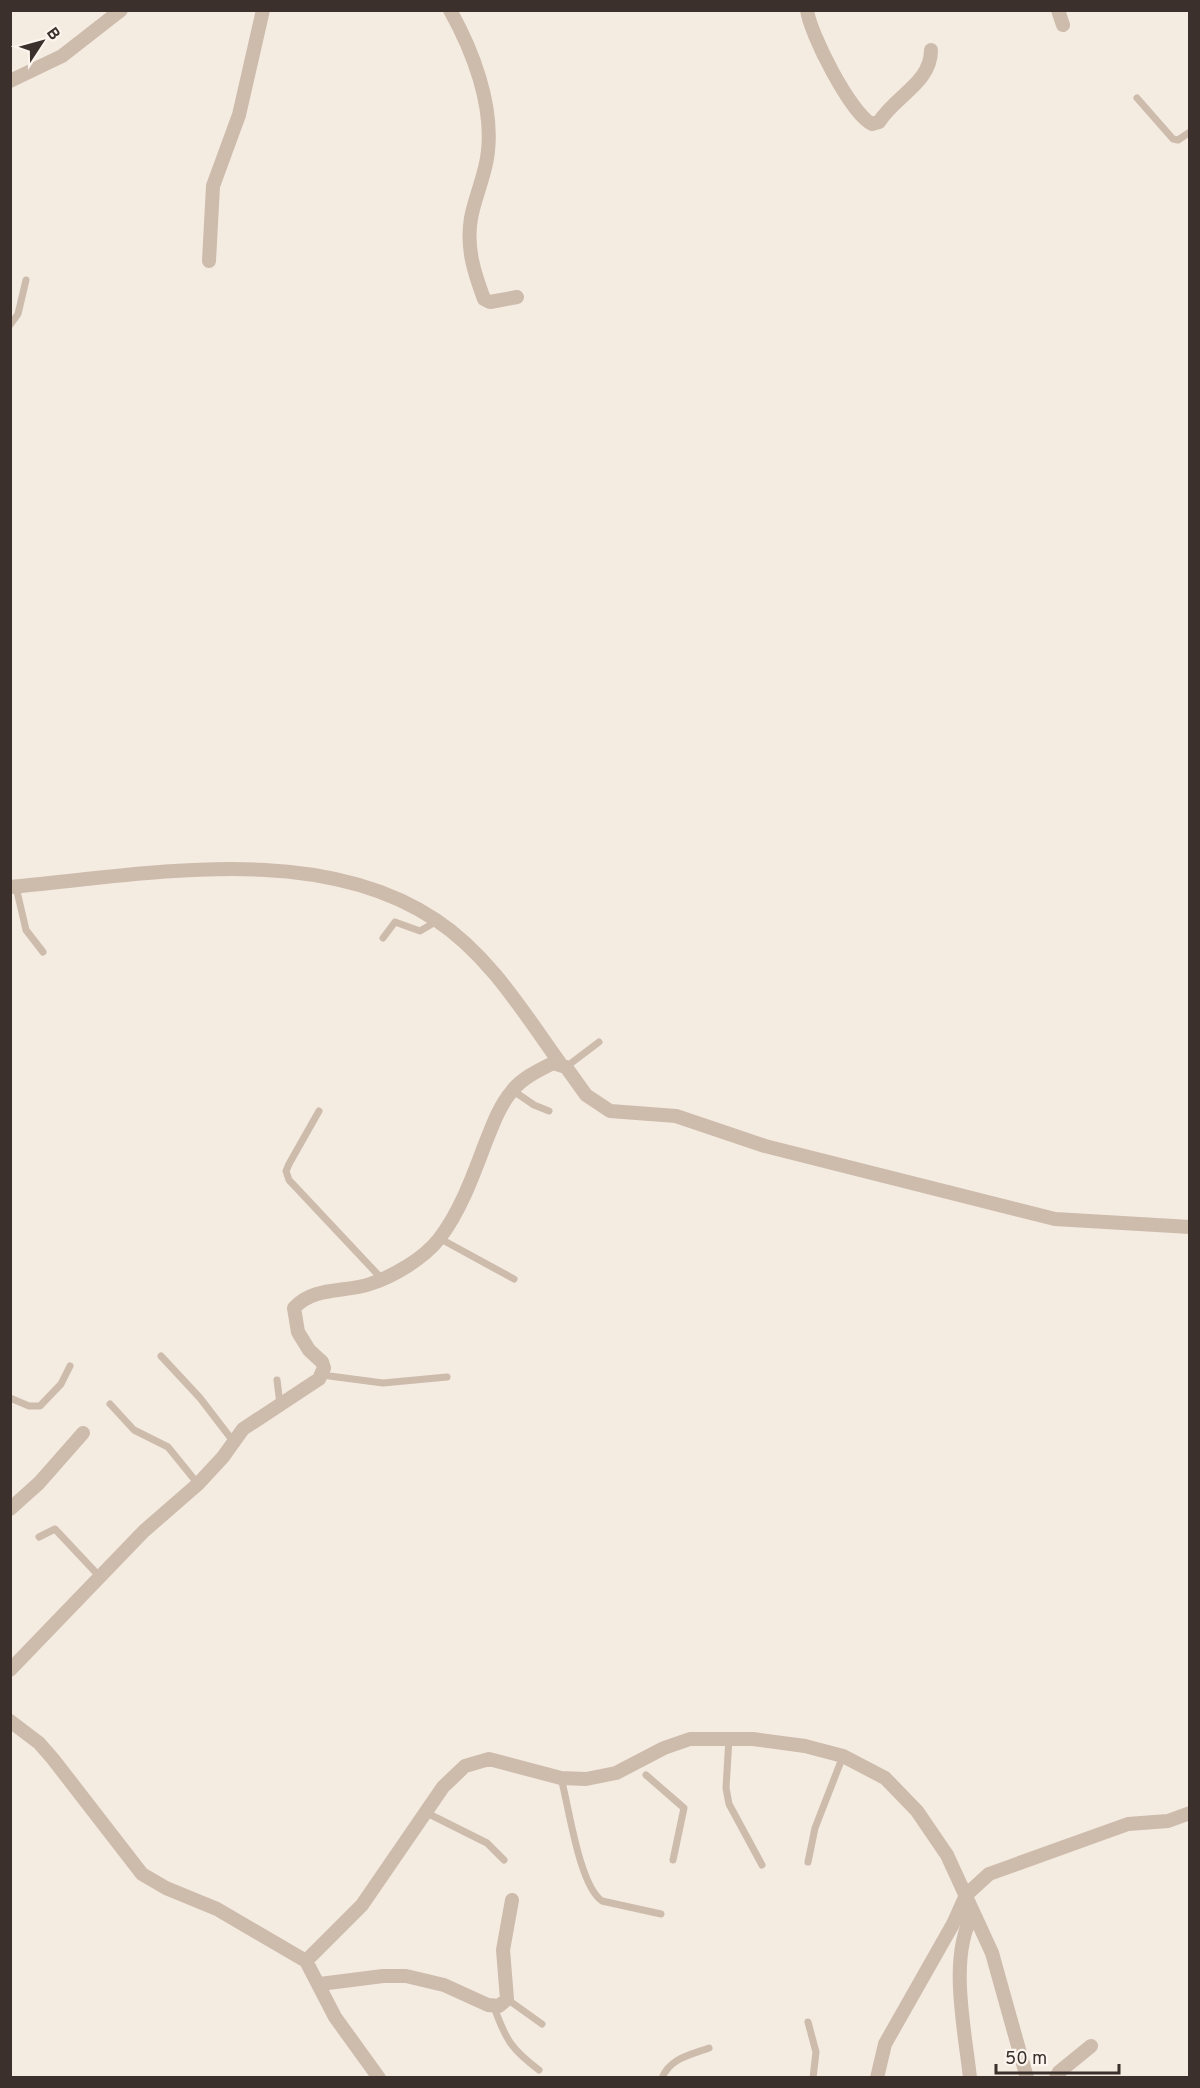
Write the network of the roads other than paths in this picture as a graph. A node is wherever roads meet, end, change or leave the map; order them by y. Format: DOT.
graph roads {
  1 [pos="121,10"];
  2 [pos="263,10"];
  3 [pos="450,10"];
  4 [pos="807,10"];
  5 [pos="1058,10"];
  6 [pos="1063,25"];
  7 [pos="931,50"];
  8 [pos="10,81"];
  9 [pos="1137,98"];
  10 [pos="1190,132"];
  11 [pos="209,261"];
  12 [pos="26,280"];
  13 [pos="517,297"];
  14 [pos="10,325"];
  15 [pos="13,887"];
  16 [pos="437,921"];
  17 [pos="383,938"];
  18 [pos="43,952"];
  19 [pos="599,1042"];
  20 [pos="563,1065"];
  21 [pos="512,1090"];
  22 [pos="319,1111"];
  23 [pos="549,1111"];
  24 [pos="1190,1227"];
  25 [pos="439,1238"];
  26 [pos="382,1279"];
  27 [pos="514,1279"];
  28 [pos="161,1356"];
  29 [pos="70,1366"];
  30 [pos="322,1375"];
  31 [pos="447,1377"];
  32 [pos="277,1380"];
  33 [pos="10,1398"];
  34 [pos="110,1404"];
  35 [pos="280,1404"];
  36 [pos="83,1433"];
  37 [pos="233,1442"];
  38 [pos="198,1484"];
  39 [pos="12,1503"];
  40 [pos="39,1537"];
  41 [pos="101,1578"];
  42 [pos="10,1670"];
  43 [pos="10,1721"];
  44 [pos="729,1738"];
  45 [pos="843,1756"];
  46 [pos="646,1775"];
  47 [pos="561,1778"];
  48 [pos="425,1812"];
  49 [pos="1190,1813"];
  50 [pos="504,1860"];
  51 [pos="673,1860"];
  52 [pos="808,1862"];
  53 [pos="762,1864"];
  54 [pos="966,1894"];
  55 [pos="512,1900"];
  56 [pos="661,1914"];
  57 [pos="973,1914"];
  58 [pos="306,1961"];
  59 [pos="320,1984"];
  60 [pos="507,2000"];
  61 [pos="494,2007"];
  62 [pos="808,2022"];
  63 [pos="542,2024"];
  64 [pos="1091,2046"];
  65 [pos="709,2048"];
  66 [pos="539,2070"];
  67 [pos="380,2078"];
  68 [pos="662,2078"];
  69 [pos="813,2078"];
  70 [pos="877,2078"];
  71 [pos="970,2078"];
  72 [pos="1027,2078"];
  73 [pos="1056,2078"];
  1 -- 8 [label="street"];
  2 -- 11 [label="street"];
  3 -- 13 [label="street"];
  4 -- 7 [label="street"];
  5 -- 6 [label="street"];
  9 -- 10 [label="lane"];
  12 -- 14 [label="lane"];
  15 -- 16 [label="street"];
  15 -- 18 [label="lane"];
  16 -- 17 [label="lane"];
  16 -- 20 [label="street"];
  19 -- 20 [label="lane"];
  20 -- 21 [label="street"];
  20 -- 24 [label="street"];
  21 -- 23 [label="lane"];
  21 -- 25 [label="street"];
  22 -- 26 [label="lane"];
  25 -- 26 [label="street"];
  25 -- 27 [label="lane"];
  26 -- 30 [label="street"];
  28 -- 37 [label="lane"];
  29 -- 33 [label="lane"];
  30 -- 31 [label="lane"];
  30 -- 35 [label="street"];
  32 -- 35 [label="lane"];
  34 -- 38 [label="lane"];
  35 -- 37 [label="street"];
  36 -- 39 [label="street"];
  37 -- 38 [label="street"];
  38 -- 41 [label="street"];
  40 -- 41 [label="lane"];
  41 -- 42 [label="street"];
  43 -- 58 [label="street"];
  44 -- 45 [label="street"];
  44 -- 47 [label="street"];
  44 -- 53 [label="lane"];
  45 -- 52 [label="lane"];
  45 -- 54 [label="street"];
  46 -- 51 [label="lane"];
  47 -- 48 [label="street"];
  47 -- 56 [label="lane"];
  48 -- 50 [label="lane"];
  48 -- 58 [label="street"];
  49 -- 54 [label="street"];
  54 -- 57 [label="street"];
  54 -- 70 [label="street"];
  55 -- 60 [label="street"];
  57 -- 71 [label="street"];
  57 -- 72 [label="street"];
  58 -- 59 [label="street"];
  59 -- 61 [label="street"];
  59 -- 67 [label="street"];
  60 -- 61 [label="street"];
  60 -- 63 [label="lane"];
  61 -- 66 [label="lane"];
  62 -- 69 [label="lane"];
  64 -- 73 [label="street"];
  65 -- 68 [label="lane"];
}
